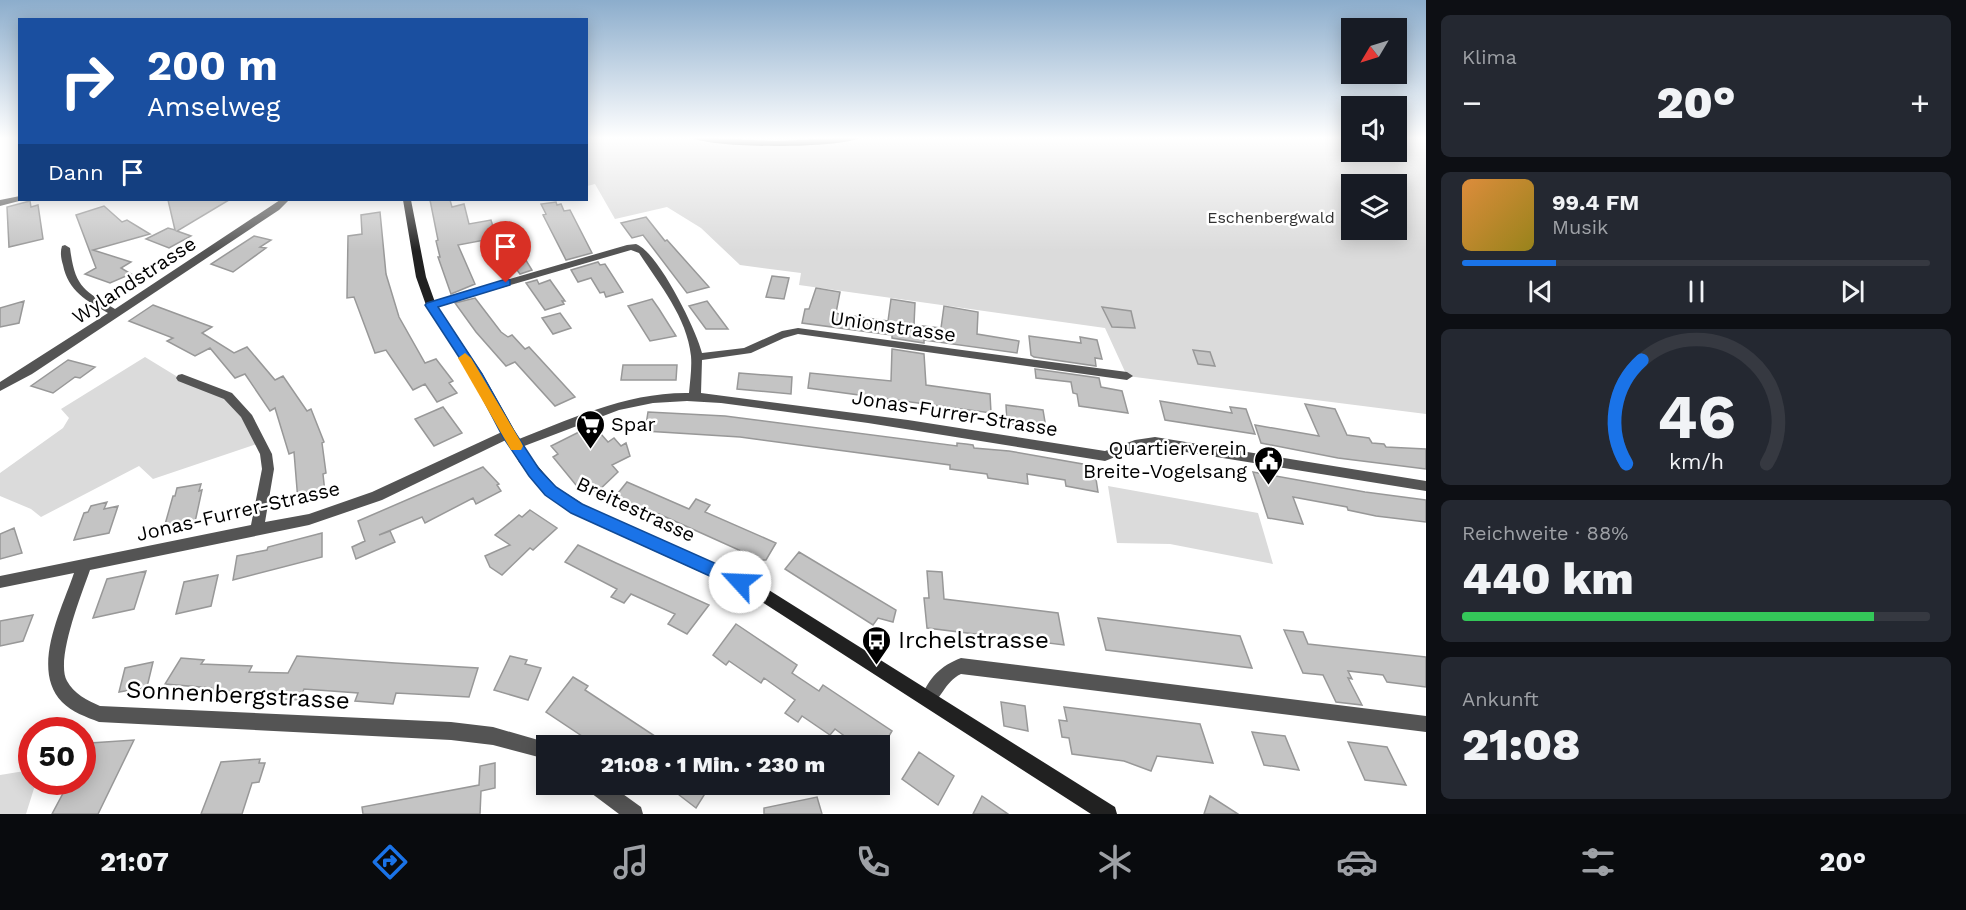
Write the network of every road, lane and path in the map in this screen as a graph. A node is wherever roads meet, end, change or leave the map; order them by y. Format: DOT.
graph roads {
  1 [pos="18,198"];
  2 [pos="284,201"];
  3 [pos="407,201"];
  4 [pos="0,202"];
  5 [pos="65,248"];
  6 [pos="431,305"];
  7 [pos="115,313"];
  8 [pos="697,357"];
  9 [pos="1127,376"];
  10 [pos="182,378"];
  11 [pos="0,387"];
  12 [pos="695,397"];
  13 [pos="512,439"];
  14 [pos="1426,486"];
  15 [pos="257,531"];
  16 [pos="84,566"];
  17 [pos="0,582"];
  18 [pos="928,698"];
  19 [pos="1426,724"];
  20 [pos="536,747"];
  21 [pos="608,795"];
  22 [pos="634,814"];
  23 [pos="1108,814"];
  1 -- 4 [label="street"];
  2 -- 7 [label="street, Wylandstrasse"];
  3 -- 6 [label="main road, Breitestrasse"];
  5 -- 7 [label="street"];
  6 -- 8 [label="street"];
  6 -- 13 [label="main road, Breitestrasse"];
  7 -- 11 [label="street, Wylandstrasse"];
  8 -- 9 [label="street, Unionstrasse"];
  8 -- 12 [label="street"];
  10 -- 15 [label="street"];
  12 -- 13 [label="street, Jonas-Furrer-Strasse"];
  12 -- 14 [label="street, Jonas-Furrer-Strasse"];
  13 -- 15 [label="street, Jonas-Furrer-Strasse"];
  13 -- 18 [label="main road, Breitestrasse"];
  15 -- 16 [label="street, Jonas-Furrer-Strasse"];
  16 -- 17 [label="street, Jonas-Furrer-Strasse"];
  16 -- 20 [label="street, Sonnenbergstrasse"];
  18 -- 19 [label="street"];
  18 -- 23 [label="main road, Breitestrasse"];
  21 -- 22 [label="street"];
}
